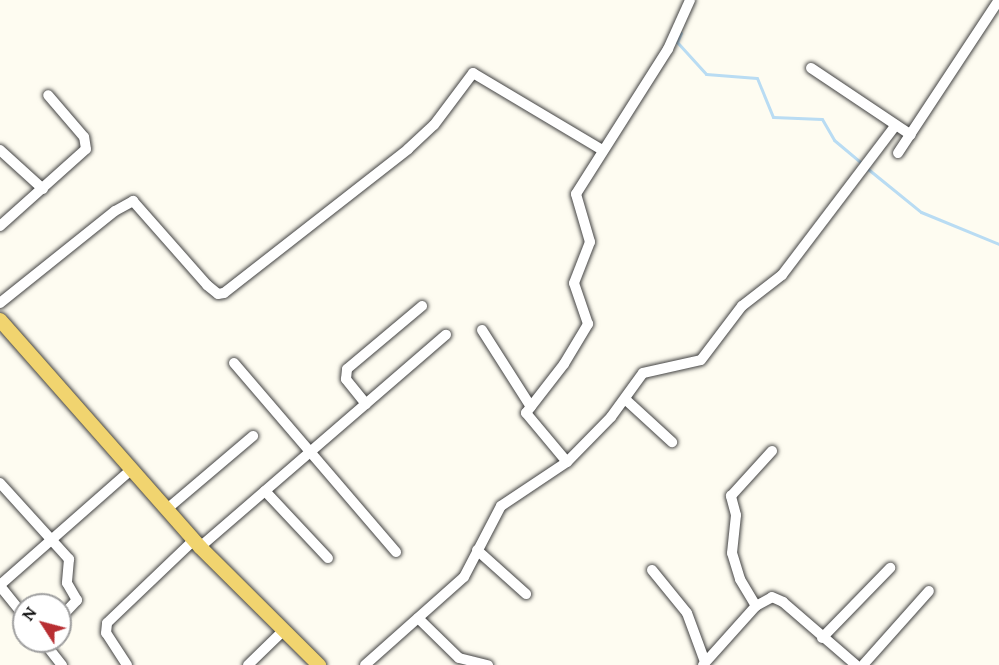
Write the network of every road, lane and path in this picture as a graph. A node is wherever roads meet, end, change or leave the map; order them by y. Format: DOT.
graph roads {
  1 [pos="690,0"];
  2 [pos="999,0"];
  3 [pos="811,68"];
  4 [pos="48,95"];
  5 [pos="896,125"];
  6 [pos="910,135"];
  7 [pos="0,150"];
  8 [pos="602,150"];
  9 [pos="898,153"];
  10 [pos="43,189"];
  11 [pos="0,226"];
  12 [pos="0,303"];
  13 [pos="422,306"];
  14 [pos="0,320"];
  15 [pos="482,330"];
  16 [pos="446,335"];
  17 [pos="234,363"];
  18 [pos="625,399"];
  19 [pos="366,404"];
  20 [pos="531,407"];
  21 [pos="253,436"];
  22 [pos="672,442"];
  23 [pos="772,451"];
  24 [pos="311,452"];
  25 [pos="567,462"];
  26 [pos="132,469"];
  27 [pos="0,483"];
  28 [pos="265,491"];
  29 [pos="167,509"];
  30 [pos="52,541"];
  31 [pos="197,543"];
  32 [pos="477,550"];
  33 [pos="396,552"];
  34 [pos="328,558"];
  35 [pos="890,568"];
  36 [pos="652,570"];
  37 [pos="0,585"];
  38 [pos="929,591"];
  39 [pos="526,594"];
  40 [pos="12,600"];
  41 [pos="72,605"];
  42 [pos="756,606"];
  43 [pos="418,618"];
  44 [pos="284,630"];
  45 [pos="822,638"];
  46 [pos="52,653"];
  47 [pos="704,663"];
  48 [pos="62,665"];
  49 [pos="127,665"];
  50 [pos="248,665"];
  51 [pos="319,665"];
  52 [pos="365,665"];
  53 [pos="488,665"];
  54 [pos="856,665"];
  55 [pos="863,665"];
  1 -- 8 [label="street"];
  2 -- 6 [label="street"];
  3 -- 5 [label="street"];
  4 -- 10 [label="street"];
  5 -- 6 [label="street"];
  5 -- 18 [label="street"];
  6 -- 9 [label="street"];
  7 -- 10 [label="street"];
  8 -- 12 [label="street"];
  8 -- 20 [label="street"];
  10 -- 11 [label="street"];
  13 -- 19 [label="street"];
  14 -- 26 [label="main road"];
  15 -- 20 [label="street"];
  16 -- 19 [label="street"];
  17 -- 24 [label="street"];
  18 -- 22 [label="street"];
  18 -- 25 [label="street"];
  19 -- 24 [label="street"];
  20 -- 25 [label="street"];
  21 -- 29 [label="street"];
  23 -- 42 [label="street"];
  24 -- 28 [label="street"];
  24 -- 33 [label="street"];
  25 -- 32 [label="street"];
  26 -- 29 [label="main road"];
  26 -- 30 [label="street"];
  27 -- 30 [label="street"];
  28 -- 31 [label="street"];
  28 -- 34 [label="street"];
  29 -- 31 [label="main road"];
  30 -- 37 [label="street"];
  30 -- 41 [label="street"];
  31 -- 44 [label="main road"];
  31 -- 49 [label="street"];
  32 -- 39 [label="street"];
  32 -- 43 [label="street"];
  35 -- 45 [label="street"];
  36 -- 47 [label="street"];
  37 -- 40 [label="street"];
  38 -- 55 [label="street"];
  42 -- 45 [label="street"];
  42 -- 47 [label="street"];
  43 -- 52 [label="street"];
  43 -- 53 [label="street"];
  44 -- 50 [label="street"];
  44 -- 51 [label="main road"];
  45 -- 54 [label="street"];
  46 -- 48 [label="street"];
}
